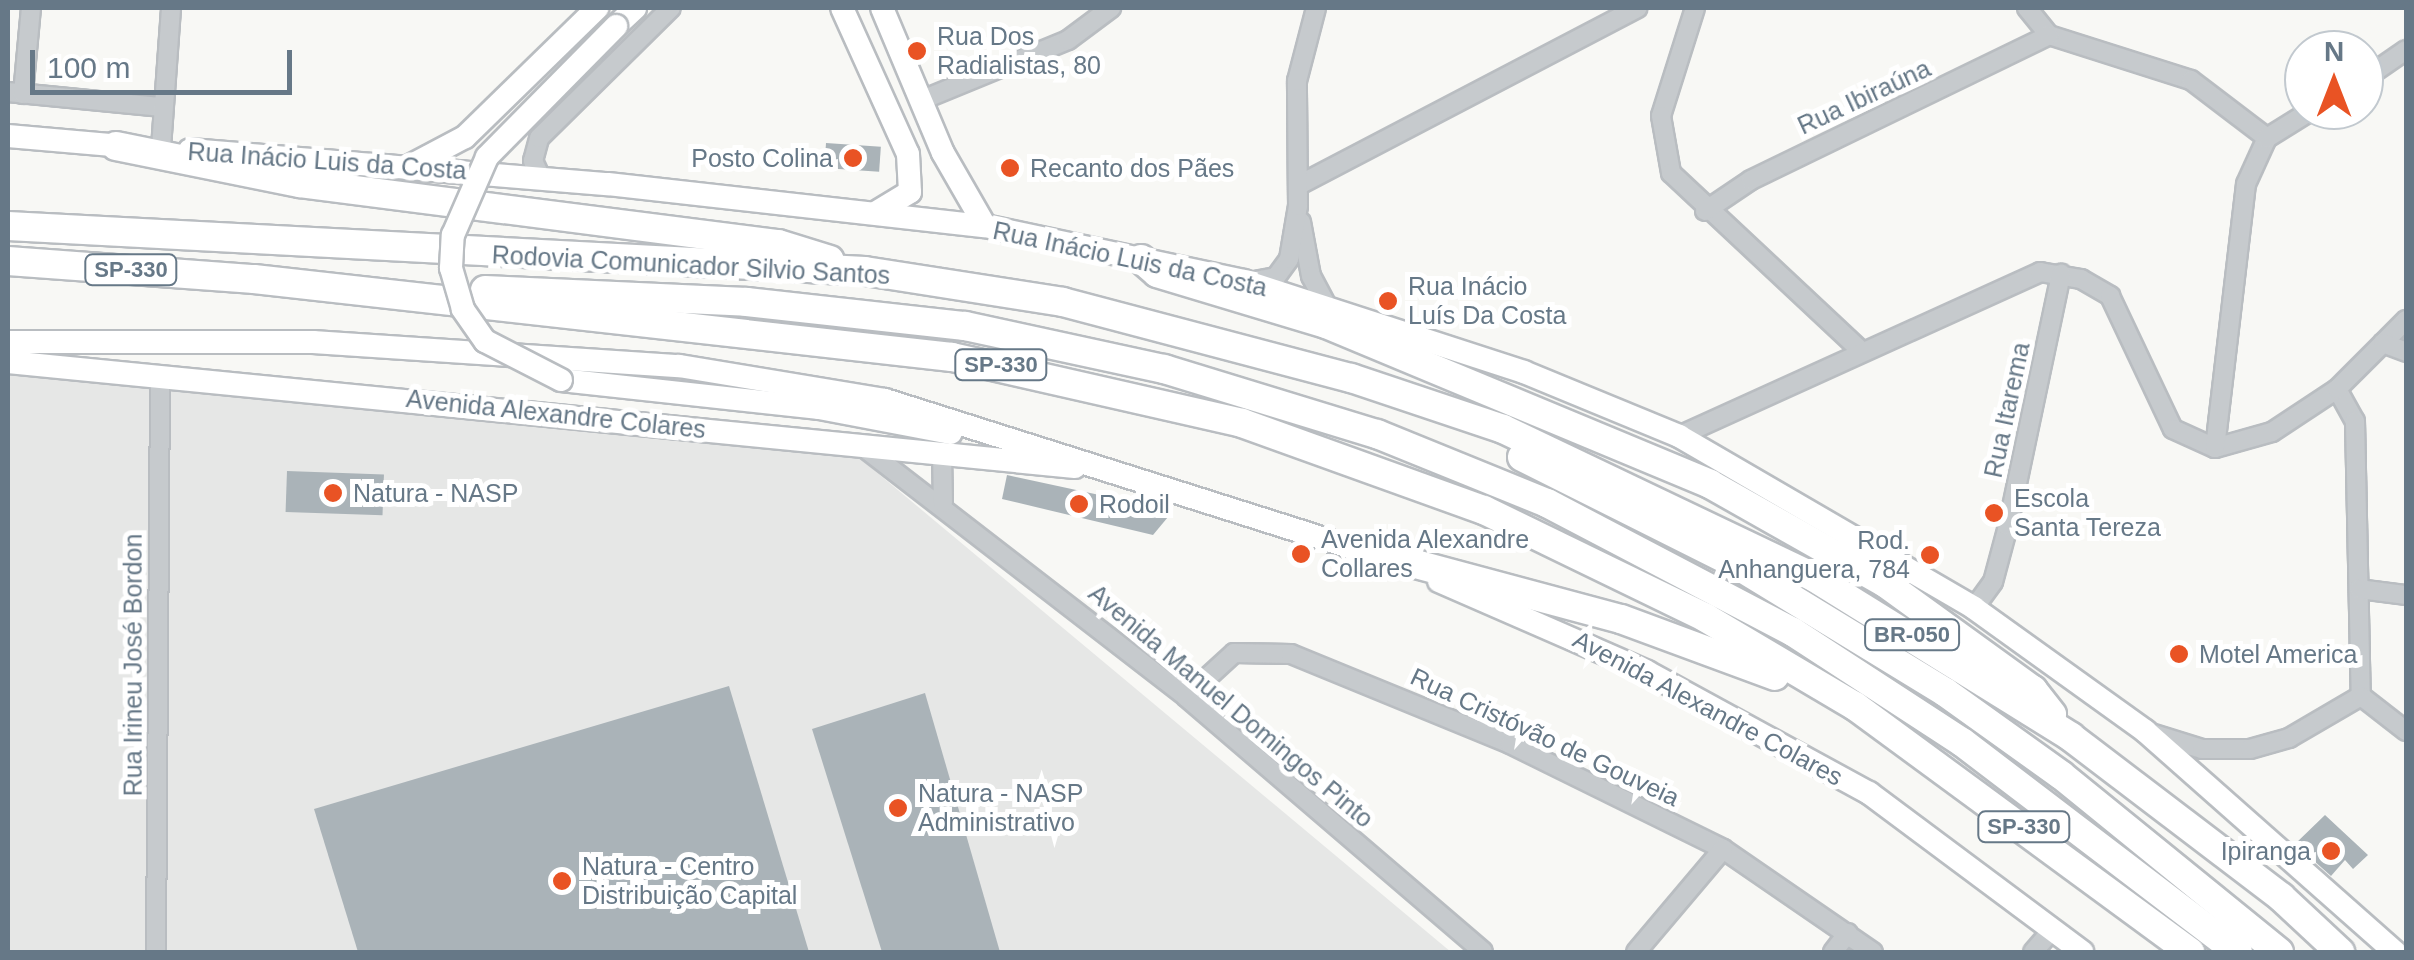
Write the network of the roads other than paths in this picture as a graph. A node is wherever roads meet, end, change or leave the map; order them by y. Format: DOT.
graph roads {
  1 [pos="31,8"];
  2 [pos="170,8"];
  3 [pos="597,8"];
  4 [pos="635,8"];
  5 [pos="671,8"];
  6 [pos="842,8"];
  7 [pos="882,8"];
  8 [pos="1111,8"];
  9 [pos="1316,8"];
  10 [pos="1638,8"];
  11 [pos="1696,8"];
  12 [pos="2026,8"];
  13 [pos="2048,36"];
  14 [pos="895,39"];
  15 [pos="860,50"];
  16 [pos="2406,50"];
  17 [pos="2384,65"];
  18 [pos="15,93"];
  19 [pos="922,100"];
  20 [pos="162,107"];
  21 [pos="2284,127"];
  22 [pos="8,136"];
  23 [pos="2267,138"];
  24 [pos="116,146"];
  25 [pos="161,148"];
  26 [pos="410,166"];
  27 [pos="541,178"];
  28 [pos="1299,185"];
  29 [pos="1298,206"];
  30 [pos="1705,211"];
  31 [pos="870,214"];
  32 [pos="8,226"];
  33 [pos="985,226"];
  34 [pos="1141,259"];
  35 [pos="8,261"];
  36 [pos="865,271"];
  37 [pos="2061,274"];
  38 [pos="254,279"];
  39 [pos="1244,281"];
  40 [pos="1327,306"];
  41 [pos="2406,320"];
  42 [pos="8,342"];
  43 [pos="2383,344"];
  44 [pos="1859,349"];
  45 [pos="2406,352"];
  46 [pos="8,362"];
  47 [pos="160,377"];
  48 [pos="1351,378"];
  49 [pos="2337,389"];
  50 [pos="1680,436"];
  51 [pos="1019,440"];
  52 [pos="858,444"];
  53 [pos="2216,448"];
  54 [pos="942,454"];
  55 [pos="1104,468"];
  56 [pos="943,503"];
  57 [pos="1356,548"];
  58 [pos="2360,588"];
  59 [pos="2406,595"];
  60 [pos="1974,608"];
  61 [pos="2360,696"];
  62 [pos="1186,697"];
  63 [pos="1855,706"];
  64 [pos="2145,731"];
  65 [pos="2406,731"];
  66 [pos="2072,737"];
  67 [pos="1722,849"];
  68 [pos="2052,930"];
  69 [pos="1848,933"];
  70 [pos="156,952"];
  71 [pos="1483,952"];
  72 [pos="1636,952"];
  73 [pos="1833,952"];
  74 [pos="1873,952"];
  75 [pos="2034,952"];
  76 [pos="2082,952"];
  77 [pos="2190,952"];
  78 [pos="2238,952"];
  79 [pos="2280,952"];
  80 [pos="2340,952"];
  81 [pos="2394,952"];
  1 -- 18 [label="street"];
  2 -- 20 [label="street"];
  3 -- 26 [label="main road"];
  4 -- 51 [label="main road, bridge"];
  5 -- 27 [label="street"];
  6 -- 15 [label="main road"];
  7 -- 14 [label="main road"];
  8 -- 19 [label="street"];
  9 -- 28 [label="street"];
  10 -- 28 [label="street"];
  11 -- 30 [label="street"];
  12 -- 13 [label="street"];
  13 -- 23 [label="street"];
  13 -- 30 [label="street, Rua Ibiraúna"];
  14 -- 15 [label="main road"];
  14 -- 19 [label="main road"];
  15 -- 31 [label="main road"];
  16 -- 17 [label="street"];
  18 -- 20 [label="street"];
  19 -- 33 [label="main road"];
  20 -- 25 [label="street"];
  21 -- 23 [label="street"];
  22 -- 24 [label="main road, Rua Inácio Luis da Costa"];
  23 -- 53 [label="street"];
  24 -- 25 [label="main road, Rua Inácio Luis da Costa"];
  24 -- 36 [label="highway"];
  25 -- 26 [label="main road, Rua Inácio Luis da Costa"];
  26 -- 27 [label="main road, Rua Inácio Luis da Costa"];
  27 -- 31 [label="main road, Rua Inácio Luis da Costa"];
  28 -- 29 [label="street"];
  29 -- 39 [label="street"];
  29 -- 40 [label="street"];
  30 -- 44 [label="street"];
  31 -- 33 [label="main road, Rua Inácio Luis da Costa"];
  32 -- 36 [label="highway, Rodovia Comunicador Silvio Santos / SP-330"];
  33 -- 34 [label="main road, Rua Inácio Luis da Costa"];
  34 -- 39 [label="main road, Rua Inácio Luis da Costa"];
  34 -- 66 [label="highway"];
  35 -- 38 [label="highway, SP-330"];
  36 -- 48 [label="highway, Rodovia Comunicador Silvio Santos / SP-330"];
  37 -- 44 [label="street"];
  37 -- 53 [label="street"];
  37 -- 60 [label="street, Rua Itarema"];
  38 -- 63 [label="highway, SP-330"];
  38 -- 78 [label="highway"];
  39 -- 40 [label="main road, Rua Inácio Luis da Costa"];
  40 -- 50 [label="main road, Rua Inácio Luis da Costa"];
  41 -- 43 [label="street"];
  42 -- 51 [label="main road"];
  43 -- 45 [label="street"];
  43 -- 49 [label="street"];
  44 -- 50 [label="street"];
  46 -- 47 [label="main road, Avenida Alexandre Colares"];
  47 -- 52 [label="main road, Avenida Alexandre Colares"];
  47 -- 70 [label="street, Rua Irineu José Bordon"];
  48 -- 66 [label="highway, Rodovia Comunicador Silvio Santos / BR-050"];
  48 -- 79 [label="highway"];
  49 -- 53 [label="street"];
  49 -- 58 [label="street"];
  50 -- 60 [label="main road, Rua Inácio Luis da Costa"];
  51 -- 55 [label="main road"];
  52 -- 54 [label="main road, Avenida Alexandre Colares"];
  52 -- 56 [label="street, Avenida Manuel Domingos Pinto"];
  54 -- 55 [label="main road, Avenida Alexandre Colares"];
  54 -- 56 [label="street"];
  55 -- 57 [label="main road"];
  56 -- 62 [label="street, Avenida Manuel Domingos Pinto"];
  57 -- 63 [label="highway"];
  57 -- 68 [label="main road, Avenida Alexandre Colares"];
  58 -- 59 [label="street"];
  58 -- 61 [label="street"];
  60 -- 64 [label="main road, Rua Inácio Luis da Costa"];
  61 -- 64 [label="street, Rua Inácio Luis da Costa"];
  61 -- 65 [label="street"];
  62 -- 67 [label="street, Rua Cristóvão de Gouveia"];
  62 -- 71 [label="street, Avenida Manuel Domingos Pinto"];
  63 -- 77 [label="highway, SP-330"];
  64 -- 81 [label="main road, Rua Inácio Luis da Costa"];
  66 -- 80 [label="highway, Rodovia Comunicador Silvio Santos / BR-050"];
  67 -- 69 [label="street, Rua Cristóvão de Gouveia"];
  67 -- 72 [label="street"];
  68 -- 75 [label="street"];
  68 -- 76 [label="main road, Avenida Alexandre Colares"];
  69 -- 73 [label="street"];
  69 -- 74 [label="street, Rua Cristóvão de Gouveia"];
}
